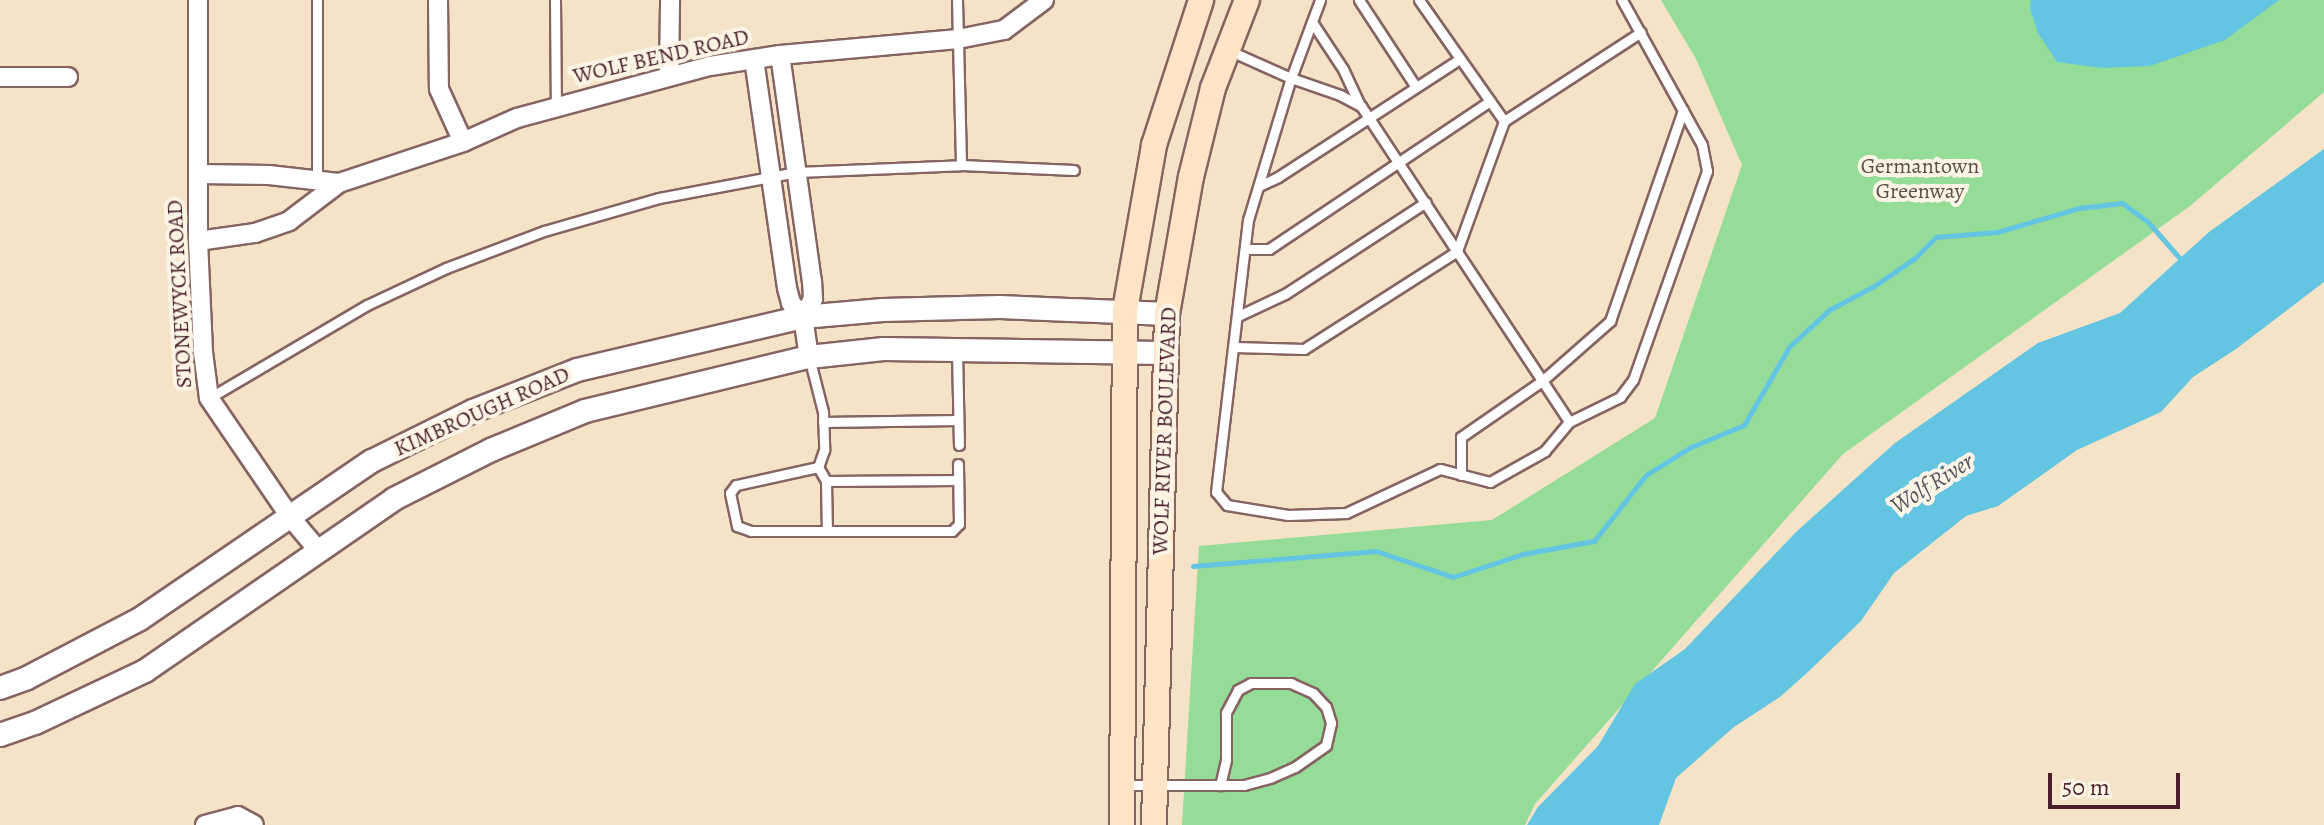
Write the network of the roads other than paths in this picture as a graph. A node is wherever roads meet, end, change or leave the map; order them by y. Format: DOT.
graph roads {
  1 [pos="198,0"];
  2 [pos="317,0"];
  3 [pos="438,0"];
  4 [pos="555,0"];
  5 [pos="670,0"];
  6 [pos="957,0"];
  7 [pos="1044,0"];
  8 [pos="1201,0"];
  9 [pos="1247,0"];
  10 [pos="1320,0"];
  11 [pos="1359,0"];
  12 [pos="1419,0"];
  13 [pos="1622,0"];
  14 [pos="1312,22"];
  15 [pos="1641,32"];
  16 [pos="958,39"];
  17 [pos="1228,50"];
  18 [pos="780,55"];
  19 [pos="754,59"];
  20 [pos="1460,59"];
  21 [pos="669,76"];
  22 [pos="0,77"];
  23 [pos="68,77"];
  24 [pos="1291,78"];
  25 [pos="1416,87"];
  26 [pos="1490,101"];
  27 [pos="1361,106"];
  28 [pos="556,107"];
  29 [pos="1683,110"];
  30 [pos="1368,117"];
  31 [pos="1504,121"];
  32 [pos="463,142"];
  33 [pos="1400,163"];
  34 [pos="961,165"];
  35 [pos="1074,170"];
  36 [pos="797,172"];
  37 [pos="199,174"];
  38 [pos="771,175"];
  39 [pos="317,181"];
  40 [pos="339,183"];
  41 [pos="1259,186"];
  42 [pos="316,201"];
  43 [pos="1426,202"];
  44 [pos="198,241"];
  45 [pos="1245,249"];
  46 [pos="1457,251"];
  47 [pos="1125,310"];
  48 [pos="1167,314"];
  49 [pos="1238,316"];
  50 [pos="803,317"];
  51 [pos="1235,347"];
  52 [pos="957,351"];
  53 [pos="1125,353"];
  54 [pos="1164,353"];
  55 [pos="809,357"];
  56 [pos="1542,381"];
  57 [pos="209,398"];
  58 [pos="958,420"];
  59 [pos="823,422"];
  60 [pos="1569,422"];
  61 [pos="959,445"];
  62 [pos="958,464"];
  63 [pos="818,467"];
  64 [pos="1461,475"];
  65 [pos="958,480"];
  66 [pos="826,481"];
  67 [pos="291,518"];
  68 [pos="827,531"];
  69 [pos="318,550"];
  70 [pos="0,688"];
  71 [pos="0,735"];
  72 [pos="1155,784"];
  73 [pos="1122,785"];
  74 [pos="1220,785"];
  75 [pos="246,821"];
  76 [pos="205,825"];
  77 [pos="1122,825"];
  78 [pos="1154,825"];
  1 -- 37 [label="street, STONEWYCK ROAD"];
  2 -- 39 [label="lane"];
  3 -- 32 [label="street"];
  4 -- 28 [label="lane"];
  5 -- 21 [label="street"];
  6 -- 16 [label="lane"];
  7 -- 16 [label="street, WOLF BEND ROAD"];
  8 -- 47 [label="main road, WOLF RIVER BOULEVARD"];
  9 -- 17 [label="main road, WOLF RIVER BOULEVARD"];
  10 -- 14 [label="lane"];
  11 -- 25 [label="lane"];
  12 -- 20 [label="lane"];
  13 -- 15 [label="lane"];
  14 -- 24 [label="lane"];
  14 -- 27 [label="lane"];
  15 -- 29 [label="lane"];
  15 -- 31 [label="lane"];
  16 -- 18 [label="street, WOLF BEND ROAD"];
  16 -- 34 [label="lane"];
  17 -- 24 [label="lane"];
  17 -- 48 [label="main road, WOLF RIVER BOULEVARD"];
  18 -- 19 [label="street, WOLF BEND ROAD"];
  18 -- 36 [label="street"];
  19 -- 21 [label="street, WOLF BEND ROAD"];
  19 -- 38 [label="street"];
  20 -- 25 [label="lane"];
  20 -- 26 [label="lane"];
  21 -- 28 [label="street, WOLF BEND ROAD"];
  22 -- 23 [label="street"];
  24 -- 27 [label="lane"];
  24 -- 41 [label="lane"];
  25 -- 30 [label="lane"];
  26 -- 31 [label="lane"];
  26 -- 33 [label="lane"];
  27 -- 30 [label="lane"];
  28 -- 32 [label="street, WOLF BEND ROAD"];
  29 -- 56 [label="lane"];
  29 -- 60 [label="lane"];
  30 -- 33 [label="lane"];
  30 -- 41 [label="lane"];
  31 -- 46 [label="lane"];
  32 -- 40 [label="street, WOLF BEND ROAD"];
  33 -- 43 [label="lane"];
  33 -- 45 [label="lane"];
  34 -- 35 [label="lane"];
  34 -- 36 [label="lane"];
  36 -- 38 [label="lane"];
  36 -- 50 [label="street"];
  37 -- 39 [label="street, WOLF BEND ROAD"];
  37 -- 44 [label="street, STONEWYCK ROAD"];
  38 -- 50 [label="street"];
  38 -- 57 [label="lane"];
  39 -- 40 [label="street, WOLF BEND ROAD"];
  39 -- 42 [label="lane"];
  40 -- 42 [label="street, WOLF BEND ROAD"];
  41 -- 45 [label="lane"];
  42 -- 44 [label="street, WOLF BEND ROAD"];
  43 -- 46 [label="lane"];
  43 -- 49 [label="lane"];
  44 -- 57 [label="street, STONEWYCK ROAD"];
  45 -- 49 [label="lane"];
  46 -- 51 [label="lane"];
  46 -- 56 [label="lane"];
  47 -- 48 [label="street, KIMBROUGH ROAD"];
  47 -- 50 [label="street, KIMBROUGH ROAD"];
  47 -- 53 [label="main road, WOLF RIVER BOULEVARD"];
  48 -- 54 [label="main road, WOLF RIVER BOULEVARD"];
  49 -- 51 [label="lane"];
  50 -- 55 [label="street"];
  50 -- 67 [label="street, KIMBROUGH ROAD"];
  51 -- 64 [label="lane"];
  52 -- 53 [label="street, KIMBROUGH ROAD"];
  52 -- 55 [label="street, KIMBROUGH ROAD"];
  52 -- 58 [label="lane"];
  53 -- 54 [label="street, KIMBROUGH ROAD"];
  53 -- 73 [label="main road, WOLF RIVER BOULEVARD"];
  54 -- 72 [label="main road, WOLF RIVER BOULEVARD"];
  55 -- 59 [label="lane"];
  55 -- 69 [label="street, KIMBROUGH ROAD"];
  56 -- 60 [label="lane"];
  56 -- 64 [label="lane"];
  57 -- 67 [label="street, STONEWYCK ROAD"];
  58 -- 59 [label="lane"];
  58 -- 61 [label="lane"];
  59 -- 63 [label="lane"];
  60 -- 64 [label="lane"];
  62 -- 65 [label="lane"];
  63 -- 66 [label="lane"];
  63 -- 68 [label="lane"];
  65 -- 66 [label="lane"];
  65 -- 68 [label="lane"];
  66 -- 68 [label="lane"];
  67 -- 69 [label="street, STONEWYCK ROAD"];
  67 -- 70 [label="street, KIMBROUGH ROAD"];
  69 -- 71 [label="street, KIMBROUGH ROAD"];
  72 -- 73 [label="lane"];
  72 -- 74 [label="lane"];
  72 -- 78 [label="main road, WOLF RIVER BOULEVARD"];
  73 -- 77 [label="main road, WOLF RIVER BOULEVARD"];
  74 -- 74 [label="lane"];
  75 -- 76 [label="street"];
}
